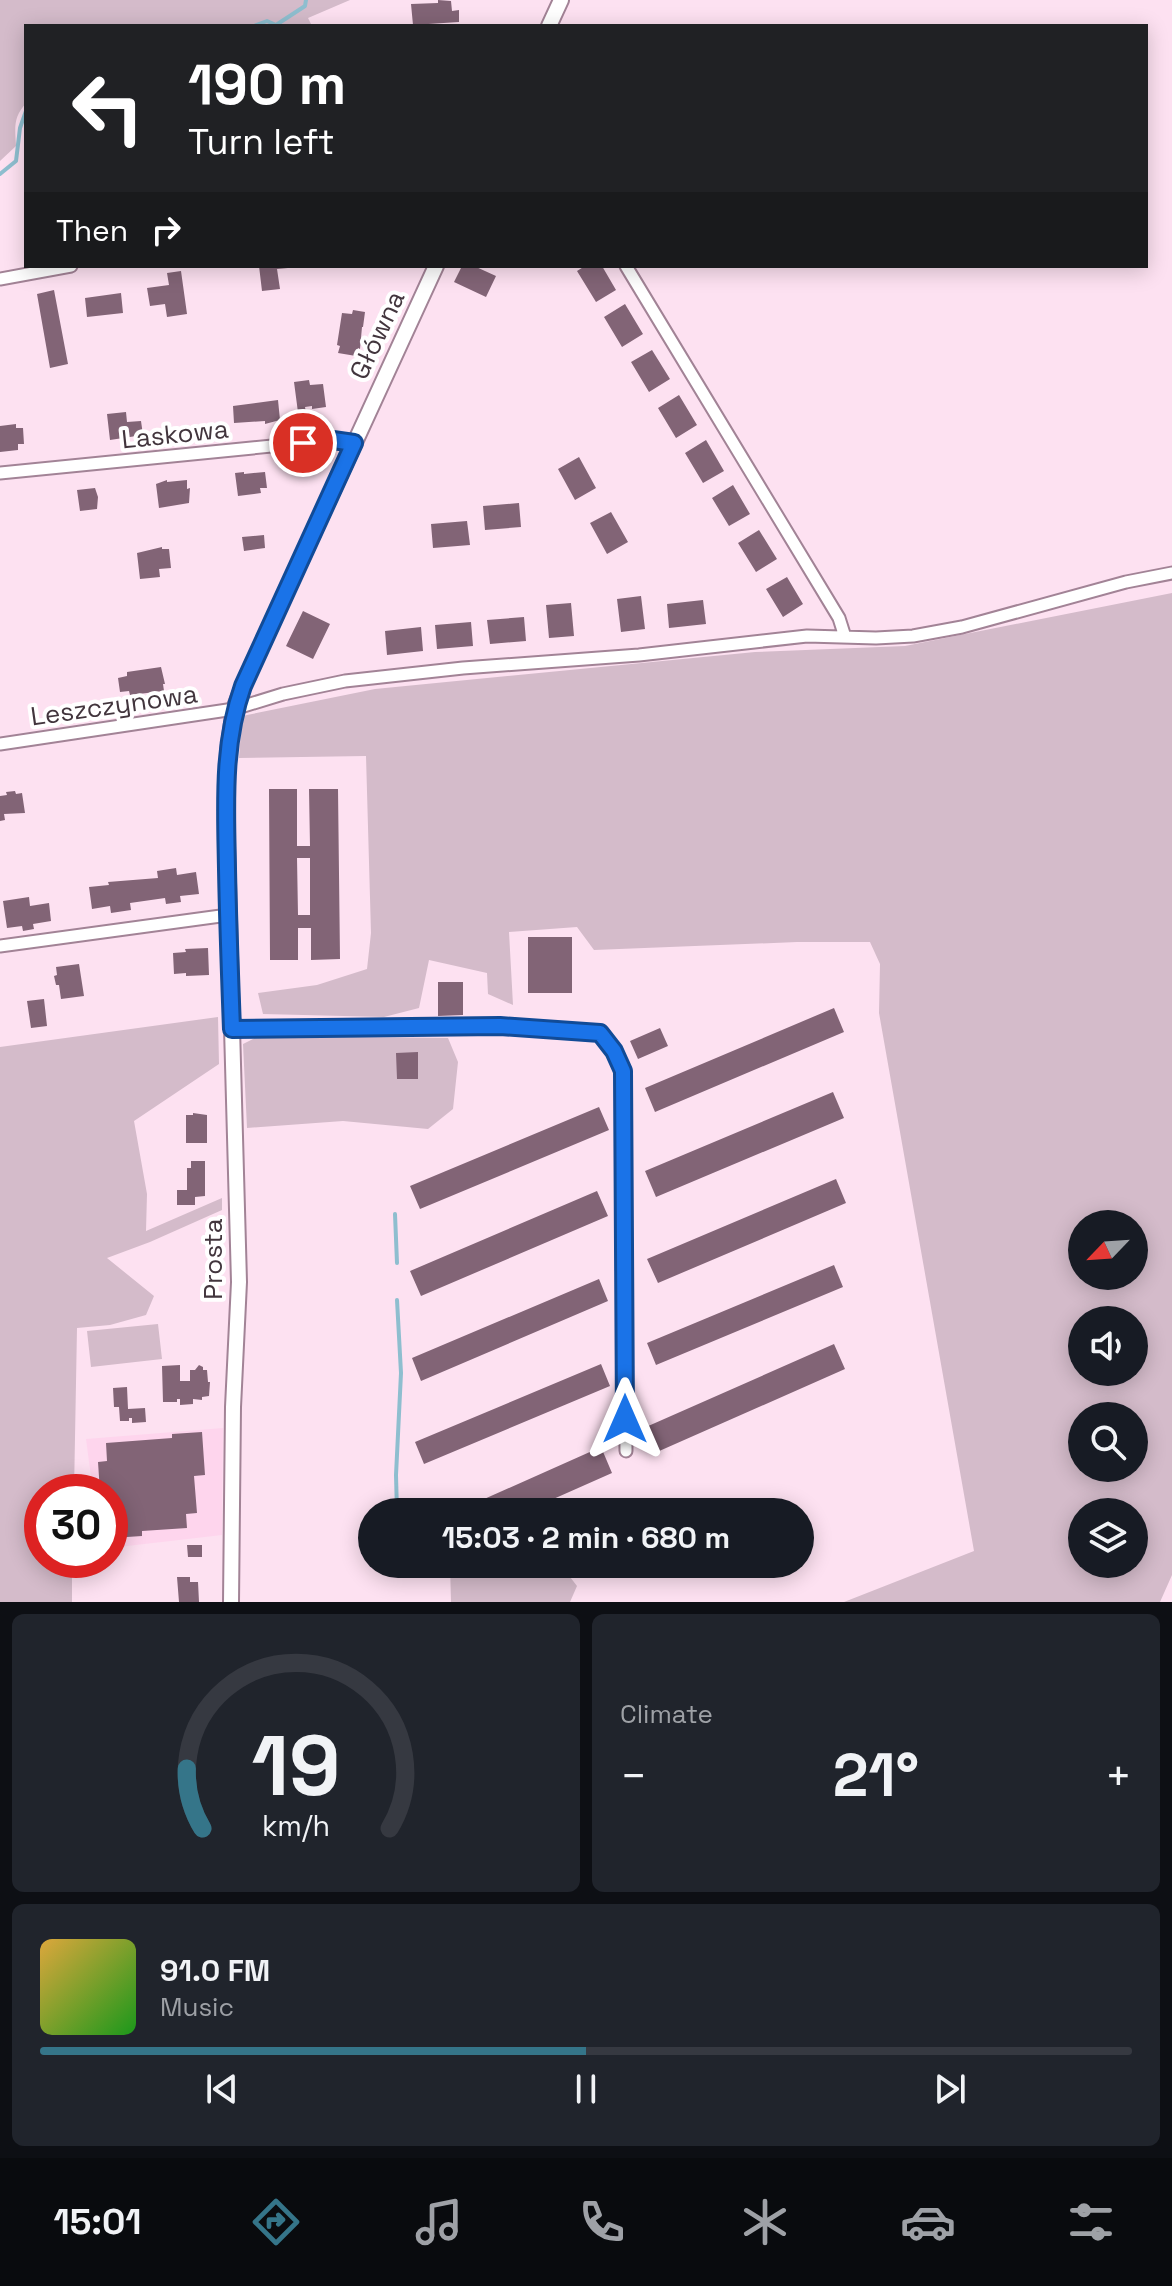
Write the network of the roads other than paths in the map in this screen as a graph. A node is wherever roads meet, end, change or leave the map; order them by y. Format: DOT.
graph roads {
  1 [pos="561,0"];
  2 [pos="550,24"];
  3 [pos="60,268"];
  4 [pos="435,268"];
  5 [pos="627,268"];
  6 [pos="0,279"];
  7 [pos="354,443"];
  8 [pos="0,473"];
  9 [pos="1172,573"];
  10 [pos="845,637"];
  11 [pos="243,686"];
  12 [pos="234,709"];
  13 [pos="0,744"];
  14 [pos="228,915"];
  15 [pos="0,946"];
  16 [pos="232,1029"];
  17 [pos="626,1451"];
  18 [pos="231,1602"];
  1 -- 2 [label="street"];
  3 -- 6 [label="street"];
  4 -- 7 [label="street, Główna"];
  5 -- 10 [label="street"];
  7 -- 8 [label="street, Laskowa"];
  7 -- 11 [label="street, Główna"];
  9 -- 10 [label="street, Leszczynowa"];
  10 -- 12 [label="street, Leszczynowa"];
  11 -- 12 [label="street, Prosta"];
  12 -- 13 [label="street, Leszczynowa"];
  12 -- 14 [label="street, Prosta"];
  14 -- 15 [label="street"];
  14 -- 16 [label="street, Prosta"];
  16 -- 17 [label="street"];
  16 -- 18 [label="street, Prosta"];
}
